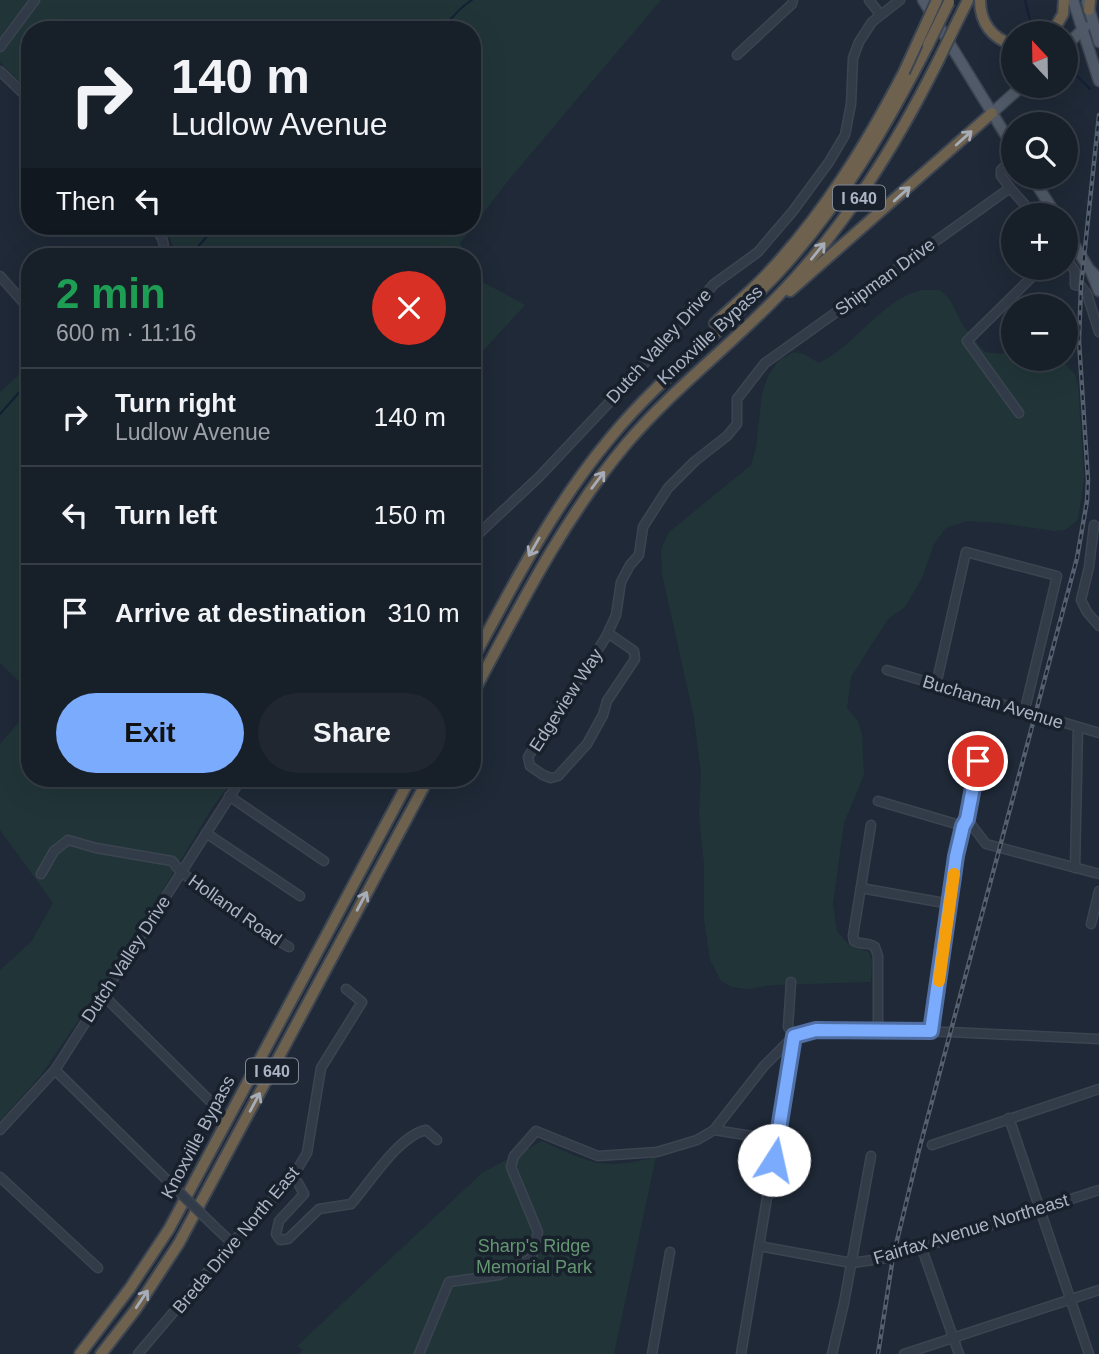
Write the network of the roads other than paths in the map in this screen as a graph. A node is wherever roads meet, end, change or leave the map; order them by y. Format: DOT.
graph roads {
  1 [pos="35,0"];
  2 [pos="793,0"];
  3 [pos="869,0"];
  4 [pos="900,0"];
  5 [pos="923,0"];
  6 [pos="968,0"];
  7 [pos="980,0"];
  8 [pos="1065,0"];
  9 [pos="1073,0"];
  10 [pos="945,1"];
  11 [pos="1089,6"];
  12 [pos="880,14"];
  13 [pos="1059,21"];
  14 [pos="1082,30"];
  15 [pos="1078,34"];
  16 [pos="1001,39"];
  17 [pos="1099,42"];
  18 [pos="0,47"];
  19 [pos="1078,47"];
  20 [pos="1088,51"];
  21 [pos="737,55"];
  22 [pos="0,71"];
  23 [pos="1099,79"];
  24 [pos="21,91"];
  25 [pos="1009,98"];
  26 [pos="992,113"];
  27 [pos="1001,128"];
  28 [pos="1009,189"];
  29 [pos="1011,189"];
  30 [pos="1023,203"];
  31 [pos="1078,249"];
  32 [pos="0,276"];
  33 [pos="1096,277"];
  34 [pos="1029,280"];
  35 [pos="1075,280"];
  36 [pos="1099,291"];
  37 [pos="21,300"];
  38 [pos="755,318"];
  39 [pos="1099,332"];
  40 [pos="737,399"];
  41 [pos="1020,413"];
  42 [pos="549,522"];
  43 [pos="1094,526"];
  44 [pos="481,531"];
  45 [pos="1099,626"];
  46 [pos="608,633"];
  47 [pos="481,645"];
  48 [pos="887,670"];
  49 [pos="481,679"];
  50 [pos="936,685"];
  51 [pos="1025,709"];
  52 [pos="1078,727"];
  53 [pos="1099,733"];
  54 [pos="978,761"];
  55 [pos="235,787"];
  56 [pos="406,787"];
  57 [pos="424,787"];
  58 [pos="229,796"];
  59 [pos="878,801"];
  60 [pos="965,822"];
  61 [pos="871,825"];
  62 [pos="206,833"];
  63 [pos="324,861"];
  64 [pos="1075,868"];
  65 [pos="181,872"];
  66 [pos="41,874"];
  67 [pos="1099,874"];
  68 [pos="861,888"];
  69 [pos="1099,891"];
  70 [pos="300,896"];
  71 [pos="950,904"];
  72 [pos="1091,924"];
  73 [pos="289,947"];
  74 [pos="791,982"];
  75 [pos="346,989"];
  76 [pos="103,995"];
  77 [pos="878,1031"];
  78 [pos="931,1031"];
  79 [pos="794,1036"];
  80 [pos="1099,1039"];
  81 [pos="55,1070"];
  82 [pos="1099,1089"];
  83 [pos="210,1101"];
  84 [pos="1009,1118"];
  85 [pos="0,1130"];
  86 [pos="714,1130"];
  87 [pos="437,1140"];
  88 [pos="778,1140"];
  89 [pos="932,1145"];
  90 [pos="871,1156"];
  91 [pos="0,1177"];
  92 [pos="292,1178"];
  93 [pos="1099,1189"];
  94 [pos="1040,1209"];
  95 [pos="232,1243"];
  96 [pos="759,1246"];
  97 [pos="921,1246"];
  98 [pos="670,1252"];
  99 [pos="852,1263"];
  100 [pos="98,1268"];
  101 [pos="1099,1290"];
  102 [pos="1071,1300"];
  103 [pos="954,1339"];
  104 [pos="80,1354"];
  105 [pos="101,1354"];
  106 [pos="138,1354"];
  107 [pos="419,1354"];
  108 [pos="652,1354"];
  109 [pos="741,1354"];
  110 [pos="832,1354"];
  111 [pos="904,1354"];
  112 [pos="959,1354"];
  113 [pos="1089,1354"];
  1 -- 18 [label="street"];
  2 -- 21 [label="street"];
  3 -- 12 [label="street"];
  4 -- 12 [label="street, Dutch Valley Drive"];
  5 -- 26 [label="main road"];
  38 -- 6 [label="highway, Knoxville Bypass / I 640, one-way, bridge"];
  7 -- 16 [label="highway"];
  8 -- 13 [label="highway"];
  9 -- 14 [label="main road"];
  10 -- 42 [label="highway, bridge"];
  10 -- 42 [label="highway, Knoxville Bypass / I 640, bridge"];
  11 -- 14 [label="main road"];
  11 -- 17 [label="main road"];
  12 -- 44 [label="street, Dutch Valley Drive"];
  14 -- 15 [label="main road"];
  14 -- 20 [label="main road"];
  19 -- 20 [label="main road"];
  20 -- 23 [label="main road"];
  22 -- 24 [label="street"];
  25 -- 26 [label="main road"];
  26 -- 27 [label="main road"];
  38 -- 26 [label="highway, one-way"];
  28 -- 40 [label="street, Shipman Drive"];
  29 -- 30 [label="street"];
  31 -- 33 [label="main road"];
  32 -- 37 [label="street"];
  33 -- 36 [label="main road"];
  34 -- 41 [label="street"];
  35 -- 39 [label="street"];
  49 -- 38 [label="highway, Knoxville Bypass / I 640, one-way"];
  40 -- 46 [label="street, Edgeview Way"];
  42 -- 47 [label="highway, Knoxville Bypass / I 640, one-way"];
  43 -- 45 [label="street"];
  46 -- 46 [label="street, Edgeview Way"];
  48 -- 50 [label="street, Buchanan Avenue"];
  50 -- 51 [label="street, Buchanan Avenue"];
  50 -- 51 [label="street"];
  51 -- 52 [label="street, Buchanan Avenue"];
  52 -- 53 [label="street, Buchanan Avenue"];
  52 -- 64 [label="street"];
  54 -- 60 [label="street"];
  55 -- 58 [label="street, Dutch Valley Drive"];
  56 -- 104 [label="highway, Knoxville Bypass / I 640"];
  105 -- 57 [label="highway, Knoxville Bypass / I 640, one-way"];
  58 -- 62 [label="street, Dutch Valley Drive"];
  58 -- 63 [label="street"];
  59 -- 60 [label="street"];
  60 -- 64 [label="street"];
  60 -- 71 [label="street"];
  61 -- 68 [label="street"];
  62 -- 65 [label="street, Dutch Valley Drive"];
  62 -- 70 [label="street"];
  64 -- 67 [label="street"];
  65 -- 66 [label="street, Holland Road"];
  65 -- 73 [label="street, Holland Road"];
  65 -- 76 [label="street, Dutch Valley Drive"];
  68 -- 71 [label="street"];
  68 -- 77 [label="street"];
  69 -- 72 [label="street"];
  71 -- 78 [label="street"];
  74 -- 79 [label="street"];
  75 -- 92 [label="street, Breda Drive North East"];
  76 -- 81 [label="street, Dutch Valley Drive"];
  76 -- 83 [label="street"];
  77 -- 78 [label="street"];
  77 -- 79 [label="street"];
  78 -- 80 [label="street"];
  79 -- 86 [label="street"];
  79 -- 88 [label="street"];
  81 -- 85 [label="street, Dutch Valley Drive"];
  81 -- 95 [label="street, bridge"];
  82 -- 84 [label="street"];
  84 -- 89 [label="street"];
  84 -- 94 [label="street"];
  86 -- 88 [label="street"];
  86 -- 107 [label="street"];
  87 -- 92 [label="street"];
  88 -- 96 [label="street"];
  90 -- 99 [label="street"];
  91 -- 100 [label="street"];
  92 -- 95 [label="street, Breda Drive North East"];
  93 -- 94 [label="street, Fairfax Avenue Northeast"];
  94 -- 97 [label="street, Fairfax Avenue Northeast"];
  94 -- 102 [label="street"];
  95 -- 106 [label="street, Breda Drive North East"];
  96 -- 99 [label="street, Fairfax Avenue Northeast"];
  96 -- 109 [label="street"];
  97 -- 99 [label="street, Fairfax Avenue Northeast"];
  97 -- 103 [label="street"];
  98 -- 108 [label="street"];
  99 -- 110 [label="street"];
  101 -- 102 [label="street"];
  102 -- 103 [label="street"];
  102 -- 113 [label="street"];
  103 -- 111 [label="street"];
  103 -- 112 [label="street"];
}
